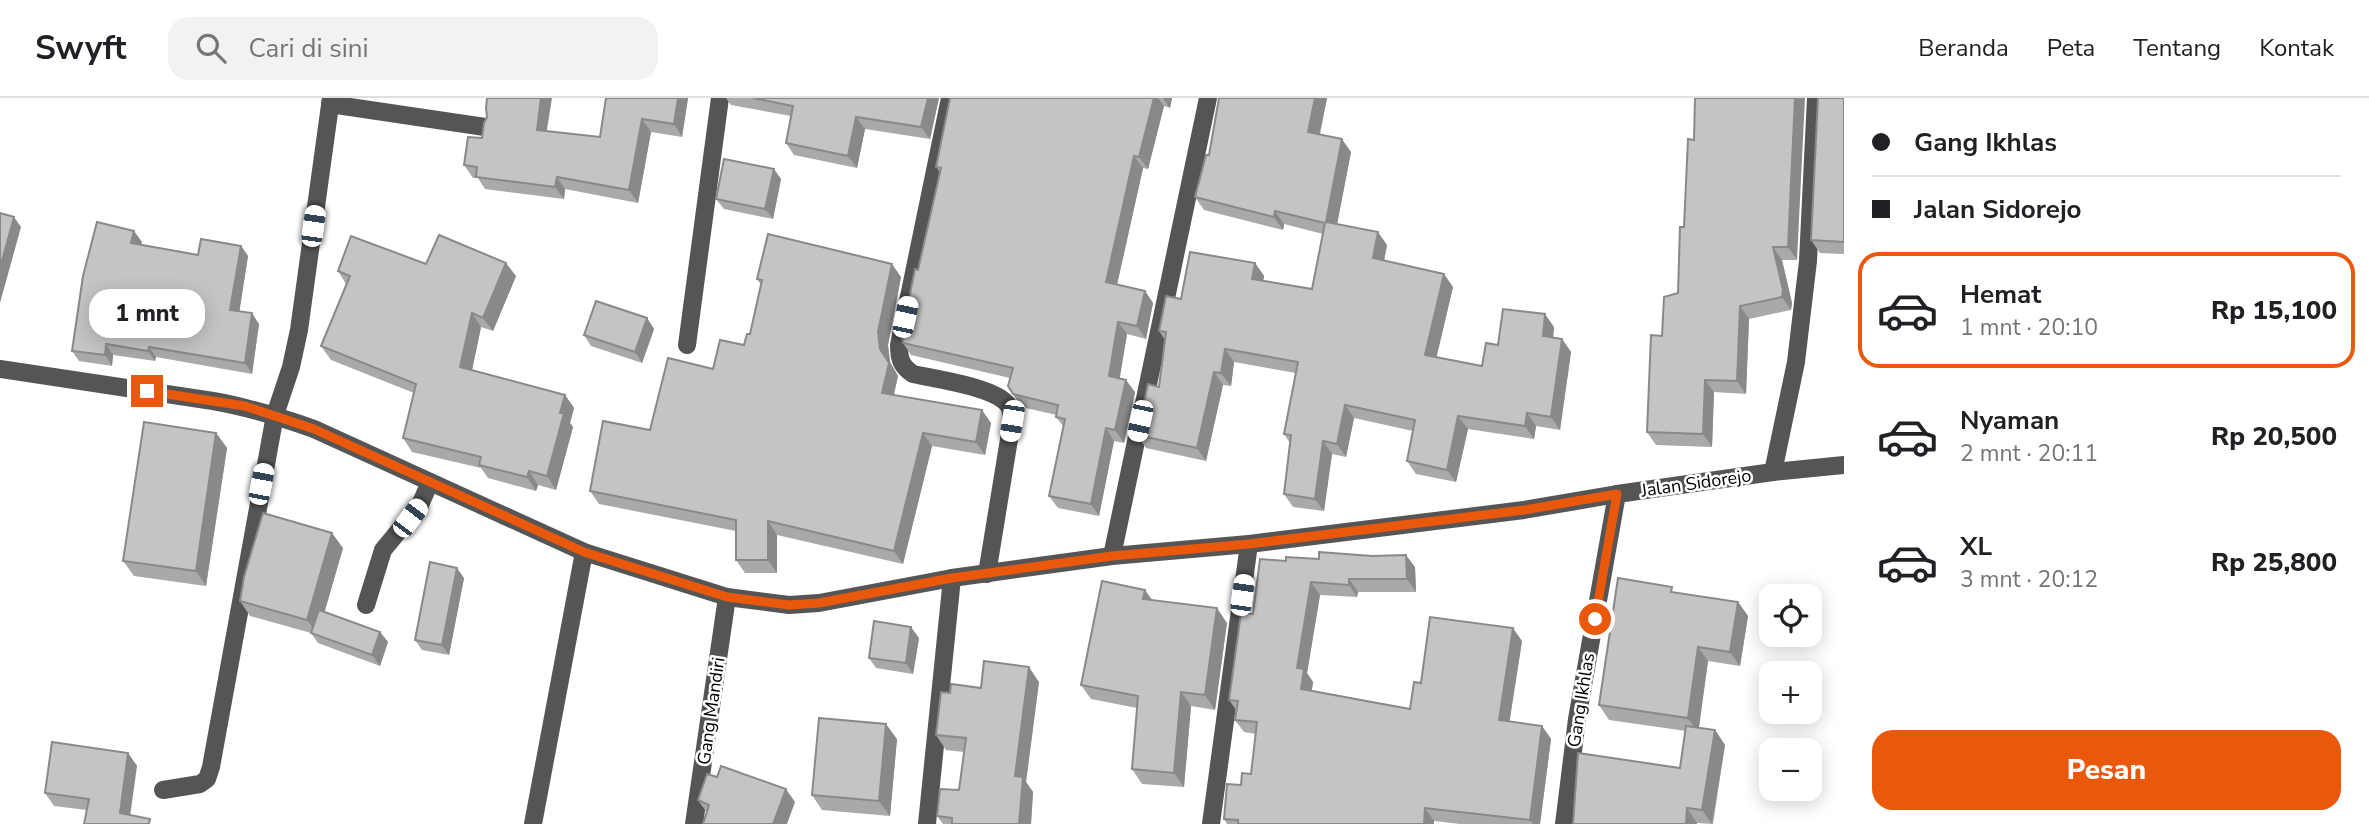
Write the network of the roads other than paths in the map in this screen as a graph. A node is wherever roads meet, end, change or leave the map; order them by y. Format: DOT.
graph roads {
  1 [pos="720,98"];
  2 [pos="950,98"];
  3 [pos="1208,98"];
  4 [pos="1816,98"];
  5 [pos="330,101"];
  6 [pos="485,127"];
  7 [pos="687,345"];
  8 [pos="0,369"];
  9 [pos="275,415"];
  10 [pos="1844,465"];
  11 [pos="1773,472"];
  12 [pos="430,482"];
  13 [pos="1617,494"];
  14 [pos="1249,544"];
  15 [pos="584,552"];
  16 [pos="1112,556"];
  17 [pos="987,574"];
  18 [pos="952,578"];
  19 [pos="727,597"];
  20 [pos="366,605"];
  21 [pos="163,790"];
  22 [pos="533,824"];
  23 [pos="694,824"];
  24 [pos="928,824"];
  25 [pos="1211,824"];
  26 [pos="1563,824"];
  1 -- 7 [label="street"];
  2 -- 17 [label="street"];
  3 -- 16 [label="street"];
  4 -- 11 [label="street"];
  5 -- 6 [label="street"];
  5 -- 9 [label="street"];
  8 -- 9 [label="street, Jalan Sidorejo"];
  9 -- 12 [label="street, Jalan Sidorejo"];
  9 -- 21 [label="street"];
  10 -- 11 [label="street, Jalan Sidorejo"];
  11 -- 13 [label="street, Jalan Sidorejo"];
  12 -- 15 [label="street, Jalan Sidorejo"];
  12 -- 20 [label="street"];
  13 -- 14 [label="street, Jalan Sidorejo"];
  13 -- 26 [label="street, Gang Ikhlas"];
  14 -- 16 [label="street, Jalan Sidorejo"];
  14 -- 25 [label="street"];
  15 -- 19 [label="street, Jalan Sidorejo"];
  15 -- 22 [label="street"];
  16 -- 17 [label="street, Jalan Sidorejo"];
  17 -- 18 [label="street, Jalan Sidorejo"];
  18 -- 19 [label="street, Jalan Sidorejo"];
  18 -- 24 [label="street"];
  19 -- 23 [label="street, Gang Mandiri"];
}
